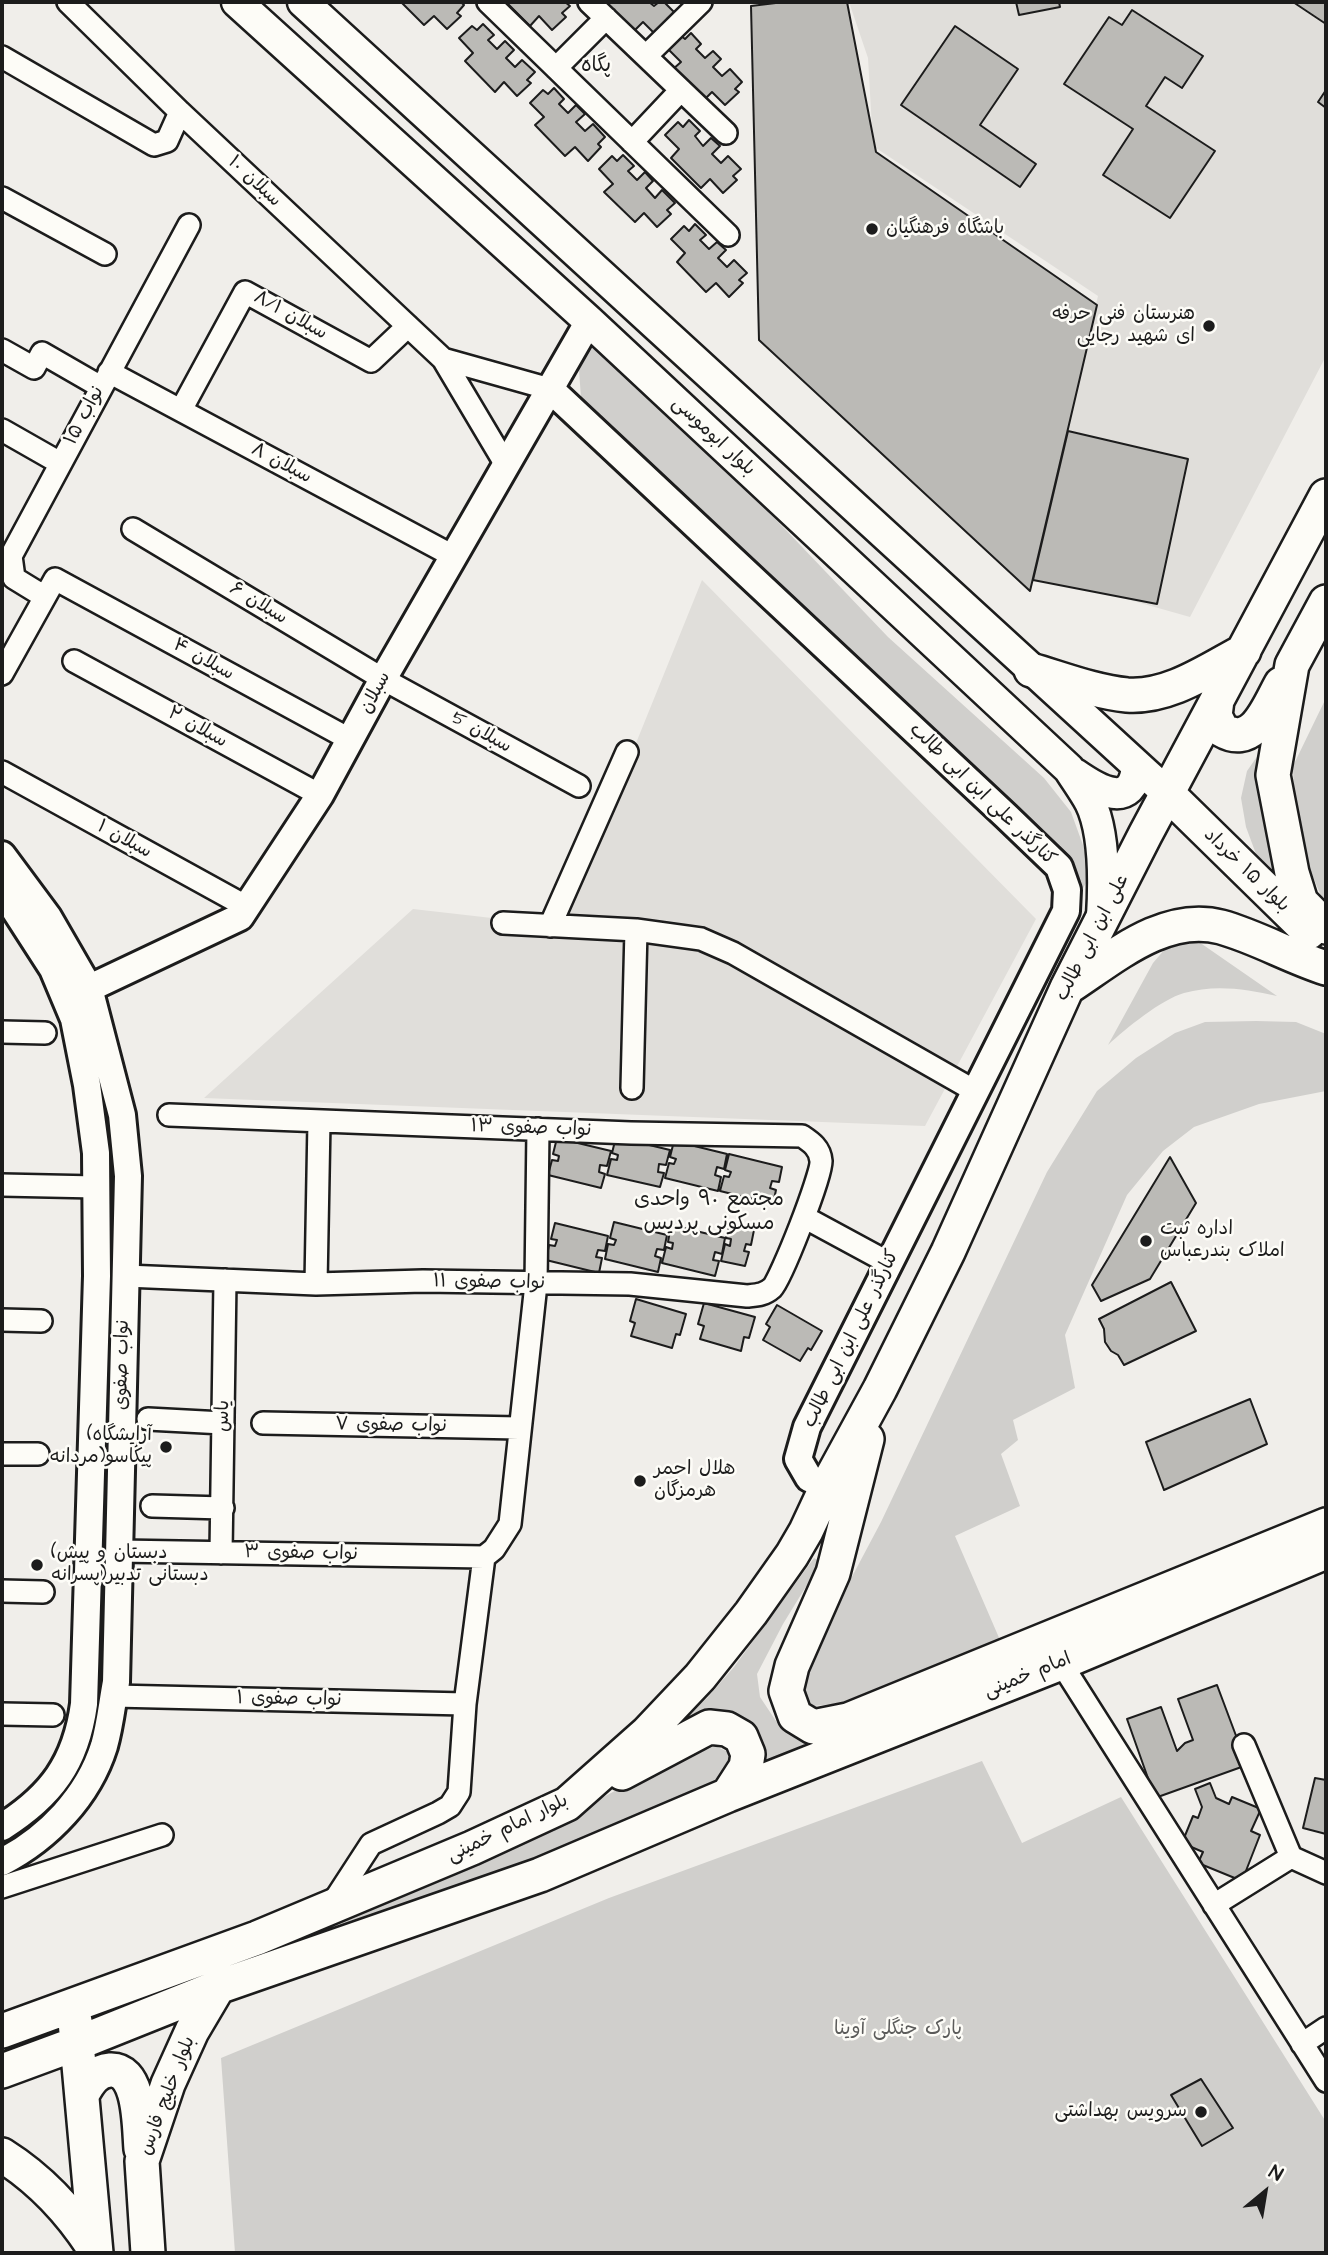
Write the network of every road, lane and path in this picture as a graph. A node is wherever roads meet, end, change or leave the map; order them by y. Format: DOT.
graph roads {
  1 [pos="68,2"];
  2 [pos="237,2"];
  3 [pos="303,2"];
  4 [pos="488,2"];
  5 [pos="589,2"];
  6 [pos="701,2"];
  7 [pos="606,18"];
  8 [pos="646,56"];
  9 [pos="2,57"];
  10 [pos="556,68"];
  11 [pos="681,90"];
  12 [pos="180,112"];
  13 [pos="726,132"];
  14 [pos="632,142"];
  15 [pos="2,198"];
  16 [pos="189,225"];
  17 [pos="728,235"];
  18 [pos="105,254"];
  19 [pos="589,321"];
  20 [pos="408,326"];
  21 [pos="2,350"];
  22 [pos="443,359"];
  23 [pos="105,379"];
  24 [pos="550,389"];
  25 [pos="181,410"];
  26 [pos="2,430"];
  27 [pos="60,463"];
  28 [pos="506,465"];
  29 [pos="1326,496"];
  30 [pos="133,529"];
  31 [pos="453,556"];
  32 [pos="50,588"];
  33 [pos="1326,602"];
  34 [pos="1244,651"];
  35 [pos="74,661"];
  36 [pos="1292,665"];
  37 [pos="1031,670"];
  38 [pos="2,674"];
  39 [pos="383,679"];
  40 [pos="1217,701"];
  41 [pos="351,740"];
  42 [pos="627,752"];
  43 [pos="1137,766"];
  44 [pos="1069,769"];
  45 [pos="2,772"];
  46 [pos="579,786"];
  47 [pos="1167,793"];
  48 [pos="320,795"];
  49 [pos="2,855"];
  50 [pos="2,890"];
  51 [pos="247,907"];
  52 [pos="1102,919"];
  53 [pos="503,923"];
  54 [pos="550,926"];
  55 [pos="1326,927"];
  56 [pos="636,930"];
  57 [pos="1326,948"];
  58 [pos="1326,968"];
  59 [pos="1067,988"];
  60 [pos="78,993"];
  61 [pos="2,1032"];
  62 [pos="46,1033"];
  63 [pos="632,1088"];
  64 [pos="975,1091"];
  65 [pos="169,1115"];
  66 [pos="319,1121"];
  67 [pos="538,1129"];
  68 [pos="2,1185"];
  69 [pos="96,1187"];
  70 [pos="804,1217"];
  71 [pos="889,1263"];
  72 [pos="97,1276"];
  73 [pos="126,1276"];
  74 [pos="226,1280"];
  75 [pos="316,1284"];
  76 [pos="536,1284"];
  77 [pos="2,1320"];
  78 [pos="41,1321"];
  79 [pos="880,1390"];
  80 [pos="148,1419"];
  81 [pos="223,1423"];
  82 [pos="263,1423"];
  83 [pos="519,1428"];
  84 [pos="2,1454"];
  85 [pos="38,1454"];
  86 [pos="827,1486"];
  87 [pos="152,1506"];
  88 [pos="223,1508"];
  89 [pos="1326,1524"];
  90 [pos="87,1551"];
  91 [pos="119,1551"];
  92 [pos="1326,1552"];
  93 [pos="221,1553"];
  94 [pos="484,1557"];
  95 [pos="2,1591"];
  96 [pos="43,1592"];
  97 [pos="1061,1663"];
  98 [pos="114,1696"];
  99 [pos="465,1704"];
  100 [pos="2,1714"];
  101 [pos="54,1715"];
  102 [pos="1244,1745"];
  103 [pos="728,1795"];
  104 [pos="567,1804"];
  105 [pos="2,1826"];
  106 [pos="162,1835"];
  107 [pos="1291,1857"];
  108 [pos="2,1862"];
  109 [pos="1326,1873"];
  110 [pos="2,1887"];
  111 [pos="1214,1905"];
  112 [pos="330,1907"];
  113 [pos="218,1987"];
  114 [pos="73,2005"];
  115 [pos="1326,2028"];
  116 [pos="2,2031"];
  117 [pos="78,2043"];
  118 [pos="1303,2044"];
  119 [pos="2,2071"];
  120 [pos="1326,2081"];
  121 [pos="83,2093"];
  122 [pos="2,2155"];
  123 [pos="142,2161"];
  124 [pos="96,2252"];
  125 [pos="148,2253"];
  1 -- 12 [label="street, سبلان ۱۰"];
  2 -- 19 [label="main road, بلوار ابوموسی"];
  3 -- 37 [label="main road"];
  4 -- 10 [label="street"];
  5 -- 7 [label="street"];
  6 -- 8 [label="street"];
  7 -- 8 [label="street"];
  7 -- 10 [label="street"];
  8 -- 11 [label="street"];
  9 -- 12 [label="street"];
  10 -- 14 [label="street"];
  11 -- 13 [label="street"];
  11 -- 14 [label="street"];
  12 -- 20 [label="street, سبلان ۱۰"];
  14 -- 17 [label="street"];
  15 -- 18 [label="street"];
  16 -- 23 [label="street, نواب ۱۵"];
  19 -- 24 [label="street, سبلان"];
  19 -- 44 [label="main road, بلوار ابوموسی"];
  20 -- 22 [label="street, سبلان ۱۰"];
  20 -- 25 [label="street, سبلان ۸/۱"];
  21 -- 23 [label="street, سبلان ۸"];
  22 -- 24 [label="street, سبلان ۱۰"];
  22 -- 28 [label="street, سبلان ۱۰"];
  23 -- 25 [label="street, سبلان ۸"];
  23 -- 27 [label="street, نواب ۱۵"];
  24 -- 28 [label="street, سبلان"];
  24 -- 64 [label="street, کنارگذر علی ابن ابی طالب"];
  25 -- 31 [label="street, سبلان ۸"];
  26 -- 27 [label="street"];
  27 -- 32 [label="street, نواب ۱۵"];
  28 -- 31 [label="street, سبلان"];
  29 -- 34 [label="main road, علی ابن ابی طالب"];
  30 -- 39 [label="street, سبلان ۶"];
  31 -- 39 [label="street, سبلان"];
  32 -- 38 [label="street"];
  32 -- 41 [label="street, سبلان ۴"];
  33 -- 36 [label="main road"];
  34 -- 37 [label="main road"];
  34 -- 40 [label="main road, علی ابن ابی طالب"];
  35 -- 48 [label="street, سبلان ۲"];
  36 -- 40 [label="main road"];
  36 -- 55 [label="main road"];
  37 -- 43 [label="main road"];
  39 -- 41 [label="street, سبلان"];
  39 -- 46 [label="street, سبلان 5"];
  40 -- 47 [label="main road, علی ابن ابی طالب"];
  41 -- 48 [label="street, سبلان"];
  42 -- 54 [label="street"];
  43 -- 44 [label="main road"];
  43 -- 47 [label="main road"];
  44 -- 52 [label="main road, بلوار ابوموسی"];
  45 -- 51 [label="street, سبلان ۱"];
  47 -- 52 [label="main road, علی ابن ابی طالب"];
  47 -- 57 [label="main road, بلوار ۱۵ خرداد"];
  48 -- 51 [label="street, سبلان"];
  49 -- 60 [label="street, نواب صفوی"];
  50 -- 60 [label="street, نواب صفوی"];
  51 -- 60 [label="street, سبلان"];
  52 -- 59 [label="main road, علی ابن ابی طالب"];
  53 -- 54 [label="street"];
  54 -- 56 [label="street"];
  56 -- 63 [label="street"];
  56 -- 64 [label="street"];
  58 -- 59 [label="main road"];
  59 -- 79 [label="main road, علی ابن ابی طالب"];
  60 -- 69 [label="street, نواب صفوی"];
  60 -- 73 [label="street, نواب صفوی"];
  61 -- 62 [label="street"];
  64 -- 71 [label="street, کنارگذر علی ابن ابی طالب"];
  65 -- 66 [label="street, نواب صفوی ۱۳"];
  66 -- 67 [label="street, نواب صفوی ۱۳"];
  66 -- 75 [label="street"];
  67 -- 70 [label="street, نواب صفوی ۱۳"];
  67 -- 76 [label="street"];
  68 -- 69 [label="street"];
  69 -- 72 [label="street, نواب صفوی"];
  70 -- 71 [label="street"];
  70 -- 76 [label="street, نواب صفوی ۱۱"];
  71 -- 86 [label="street, کنارگذر علی ابن ابی طالب"];
  72 -- 73 [label="street"];
  72 -- 90 [label="street, نواب صفوی"];
  73 -- 74 [label="street, نواب صفوی ۱۱"];
  73 -- 91 [label="street, نواب صفوی"];
  74 -- 75 [label="street, نواب صفوی ۱۱"];
  74 -- 81 [label="street, یاس"];
  75 -- 76 [label="street, نواب صفوی ۱۱"];
  76 -- 83 [label="street"];
  77 -- 78 [label="street"];
  79 -- 86 [label="main road, بلوار امام خمینی"];
  79 -- 89 [label="main road"];
  80 -- 81 [label="street"];
  81 -- 88 [label="street, یاس"];
  82 -- 83 [label="street, نواب صفوی ۷"];
  83 -- 94 [label="street"];
  84 -- 85 [label="street"];
  86 -- 104 [label="main road, بلوار امام خمینی"];
  87 -- 88 [label="street"];
  88 -- 93 [label="street, یاس"];
  90 -- 91 [label="street"];
  90 -- 105 [label="street, نواب صفوی"];
  91 -- 93 [label="street, نواب صفوی ۳"];
  91 -- 98 [label="street, نواب صفوی"];
  92 -- 97 [label="main road, امام خمینی"];
  93 -- 94 [label="street, نواب صفوی ۳"];
  94 -- 99 [label="street"];
  95 -- 96 [label="street"];
  97 -- 103 [label="main road, امام خمینی"];
  97 -- 111 [label="street"];
  98 -- 99 [label="street, نواب صفوی ۱"];
  98 -- 108 [label="street, نواب صفوی"];
  99 -- 112 [label="street"];
  100 -- 101 [label="street"];
  102 -- 107 [label="street"];
  103 -- 104 [label="main road"];
  103 -- 113 [label="main road"];
  104 -- 112 [label="main road, بلوار امام خمینی"];
  106 -- 110 [label="street"];
  107 -- 109 [label="street"];
  107 -- 111 [label="street"];
  111 -- 118 [label="street"];
  112 -- 114 [label="main road, بلوار امام خمینی"];
  113 -- 117 [label="main road"];
  113 -- 123 [label="main road, بلوار خلیج فارس"];
  114 -- 116 [label="main road, بلوار امام خمینی"];
  114 -- 117 [label="main road"];
  115 -- 118 [label="street"];
  117 -- 119 [label="main road"];
  117 -- 121 [label="main road"];
  118 -- 120 [label="street"];
  121 -- 123 [label="main road"];
  121 -- 124 [label="main road"];
  122 -- 124 [label="main road"];
  123 -- 125 [label="main road, بلوار خلیج فارس"];
}
